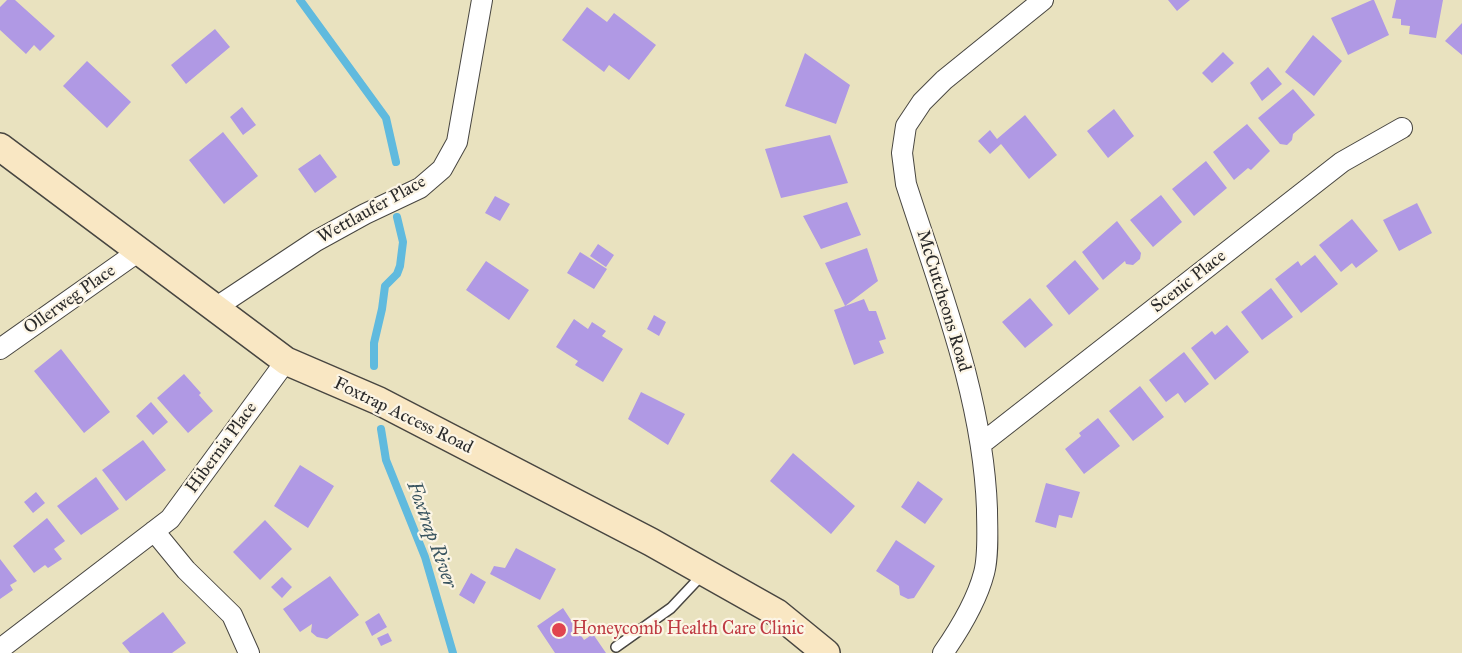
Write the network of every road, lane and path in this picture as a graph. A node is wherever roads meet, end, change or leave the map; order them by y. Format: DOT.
graph roads {
  1 [pos="482,0"];
  2 [pos="1043,0"];
  3 [pos="1402,128"];
  4 [pos="0,147"];
  5 [pos="139,251"];
  6 [pos="215,308"];
  7 [pos="0,349"];
  8 [pos="286,361"];
  9 [pos="981,444"];
  10 [pos="154,531"];
  11 [pos="705,572"];
  12 [pos="616,647"];
  13 [pos="0,650"];
  14 [pos="249,653"];
  15 [pos="826,653"];
  16 [pos="943,653"];
  1 -- 6 [label="street, Wettlaufer Place"];
  2 -- 9 [label="street, McCutcheons Road"];
  3 -- 9 [label="street, Scenic Place"];
  4 -- 5 [label="main road, Foxtrap Access Road"];
  5 -- 6 [label="main road, Foxtrap Access Road"];
  5 -- 7 [label="street, Ollerweg Place"];
  6 -- 8 [label="main road, Foxtrap Access Road"];
  8 -- 10 [label="street, Hibernia Place"];
  8 -- 11 [label="main road, Foxtrap Access Road"];
  9 -- 16 [label="street, McCutcheons Road"];
  10 -- 13 [label="street, Hibernia Place"];
  10 -- 14 [label="street"];
  11 -- 12 [label="lane"];
  11 -- 15 [label="main road, Foxtrap Access Road"];
}
